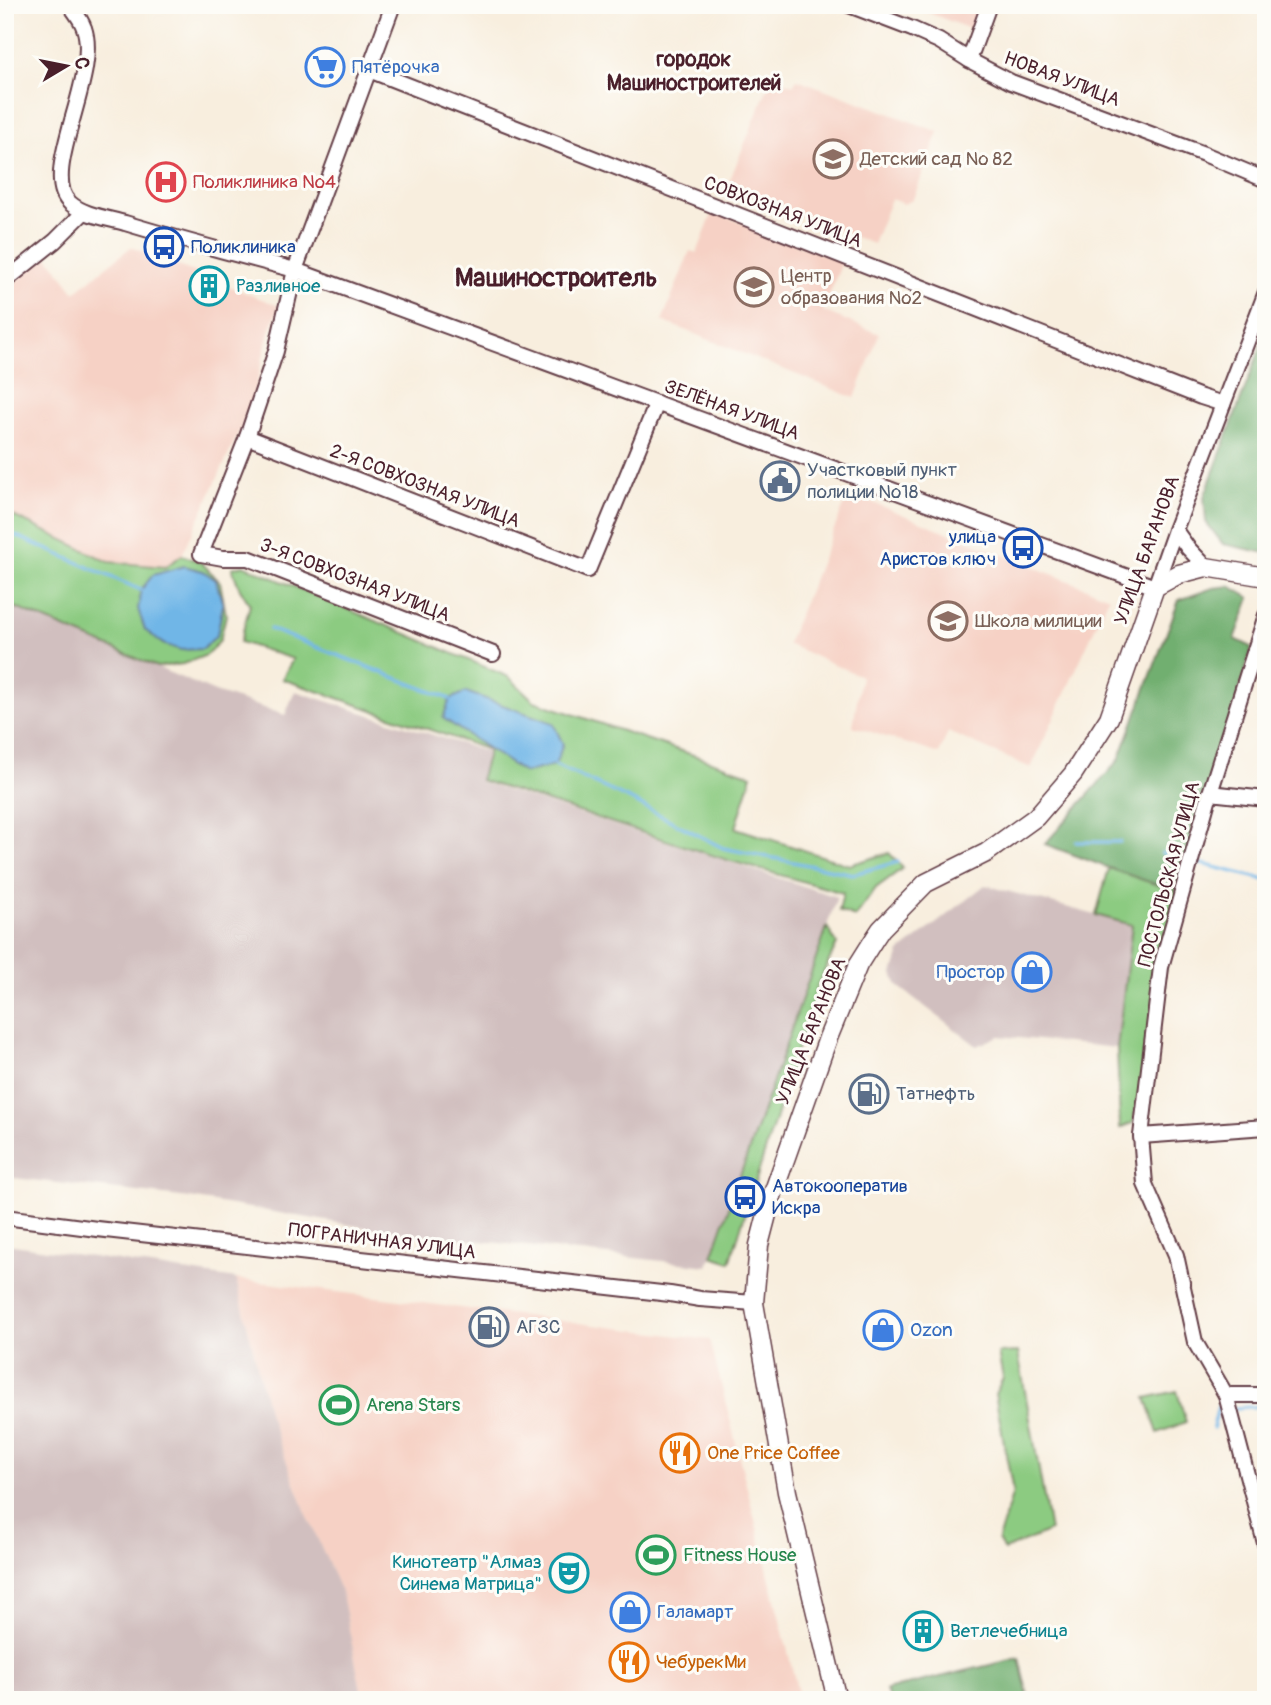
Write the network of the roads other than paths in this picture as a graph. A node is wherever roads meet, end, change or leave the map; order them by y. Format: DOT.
graph roads {
  1 [pos="70,5"];
  2 [pos="393,5"];
  3 [pos="849,5"];
  4 [pos="989,5"];
  5 [pos="969,60"];
  6 [pos="369,71"];
  7 [pos="1266,180"];
  8 [pos="84,212"];
  9 [pos="295,270"];
  10 [pos="5,281"];
  11 [pos="1266,292"];
  12 [pos="657,403"];
  13 [pos="1223,404"];
  14 [pos="247,437"];
  15 [pos="1175,530"];
  16 [pos="1206,566"];
  17 [pos="1266,577"];
  18 [pos="1155,587"];
  19 [pos="1266,615"];
  20 [pos="493,654"];
  21 [pos="1210,793"];
  22 [pos="1266,799"];
  23 [pos="1266,1127"];
  24 [pos="1141,1136"];
  25 [pos="5,1217"];
  26 [pos="754,1303"];
  27 [pos="1226,1395"];
  28 [pos="1266,1395"];
  29 [pos="1266,1548"];
  30 [pos="837,1700"];
  1 -- 8 [label="street"];
  2 -- 6 [label="street"];
  3 -- 5 [label="street, НОВАЯ УЛИЦА"];
  4 -- 5 [label="street"];
  5 -- 7 [label="street, НОВАЯ УЛИЦА"];
  6 -- 9 [label="street"];
  6 -- 13 [label="street, СОВХОЗНАЯ УЛИЦА"];
  8 -- 9 [label="street, ЗЕЛЁНАЯ УЛИЦА"];
  8 -- 10 [label="street"];
  9 -- 12 [label="street, ЗЕЛЁНАЯ УЛИЦА"];
  9 -- 14 [label="street"];
  11 -- 13 [label="street, УЛИЦА БАРАНОВА"];
  12 -- 14 [label="street, 2-Я СОВХОЗНАЯ УЛИЦА"];
  12 -- 18 [label="street, ЗЕЛЁНАЯ УЛИЦА"];
  13 -- 15 [label="street, УЛИЦА БАРАНОВА"];
  14 -- 20 [label="street, 3-Я СОВХОЗНАЯ УЛИЦА"];
  15 -- 16 [label="street"];
  15 -- 18 [label="street, УЛИЦА БАРАНОВА"];
  16 -- 17 [label="main road"];
  16 -- 18 [label="main road"];
  18 -- 26 [label="main road, УЛИЦА БАРАНОВА"];
  19 -- 21 [label="street, ПОСТОЛЬСКАЯ УЛИЦА"];
  21 -- 22 [label="street"];
  21 -- 24 [label="street, ПОСТОЛЬСКАЯ УЛИЦА"];
  23 -- 24 [label="street"];
  24 -- 27 [label="street, ПОСТОЛЬСКАЯ УЛИЦА"];
  25 -- 26 [label="street, ПОГРАНИЧНАЯ УЛИЦА"];
  26 -- 30 [label="main road, УЛИЦА БАРАНОВА"];
  27 -- 28 [label="street"];
  27 -- 29 [label="street, ПОСТОЛЬСКАЯ УЛИЦА"];
}
